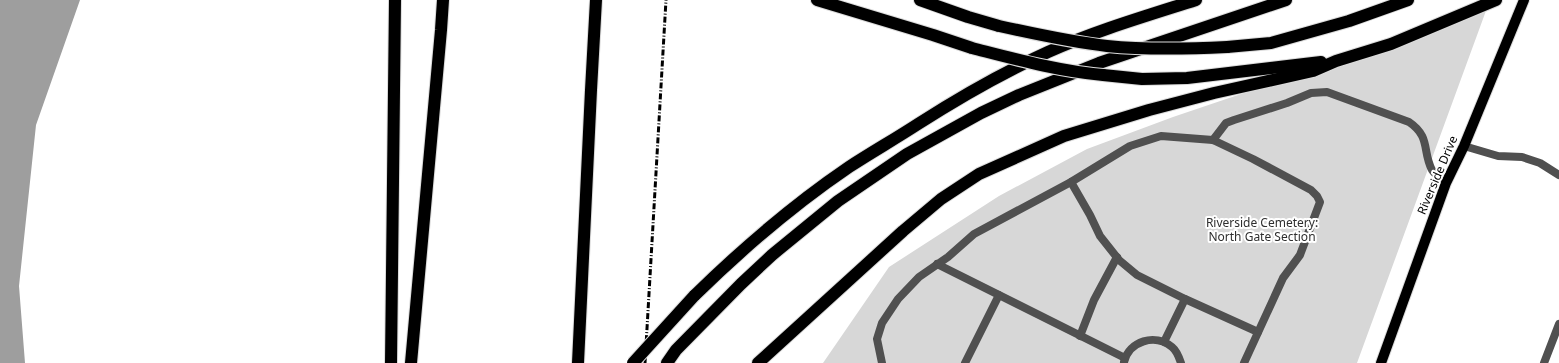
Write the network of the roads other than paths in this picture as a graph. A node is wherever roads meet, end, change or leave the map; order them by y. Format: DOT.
graph roads {
  1 [pos="394,0"];
  2 [pos="443,0"];
  3 [pos="596,0"];
  4 [pos="817,0"];
  5 [pos="920,0"];
  6 [pos="1196,0"];
  7 [pos="1286,0"];
  8 [pos="1408,0"];
  9 [pos="1496,0"];
  10 [pos="1524,0"];
  11 [pos="1336,61"];
  12 [pos="1213,140"];
  13 [pos="1464,146"];
  14 [pos="1559,174"];
  15 [pos="1071,182"];
  16 [pos="1446,182"];
  17 [pos="1117,257"];
  18 [pos="937,264"];
  19 [pos="999,295"];
  20 [pos="1185,299"];
  21 [pos="1559,324"];
  22 [pos="1258,332"];
  23 [pos="1080,336"];
  24 [pos="1164,342"];
  25 [pos="1124,361"];
  26 [pos="391,363"];
  27 [pos="411,363"];
  28 [pos="578,363"];
  29 [pos="632,363"];
  30 [pos="667,363"];
  31 [pos="758,363"];
  32 [pos="882,363"];
  33 [pos="965,363"];
  34 [pos="1181,363"];
  35 [pos="1244,363"];
  36 [pos="1380,363"];
  37 [pos="1544,363"];
  1 -- 26 [label="highway"];
  2 -- 27 [label="highway"];
  3 -- 28 [label="highway"];
  4 -- 11 [label="highway, bridge"];
  5 -- 8 [label="highway, bridge"];
  6 -- 29 [label="highway, bridge"];
  7 -- 30 [label="highway"];
  9 -- 11 [label="highway"];
  10 -- 13 [label="main road, Riverside Drive"];
  11 -- 31 [label="highway"];
  12 -- 15 [label="street"];
  12 -- 16 [label="street"];
  12 -- 22 [label="street"];
  13 -- 14 [label="street"];
  13 -- 16 [label="main road, Riverside Drive"];
  15 -- 17 [label="street"];
  15 -- 18 [label="street"];
  16 -- 36 [label="main road, Riverside Drive"];
  17 -- 20 [label="street"];
  17 -- 23 [label="street"];
  18 -- 19 [label="street"];
  18 -- 32 [label="street"];
  19 -- 23 [label="street"];
  19 -- 33 [label="street"];
  20 -- 22 [label="street"];
  20 -- 24 [label="street"];
  21 -- 37 [label="street"];
  22 -- 35 [label="street"];
  23 -- 25 [label="street"];
  24 -- 25 [label="street"];
  24 -- 34 [label="street"];
}
